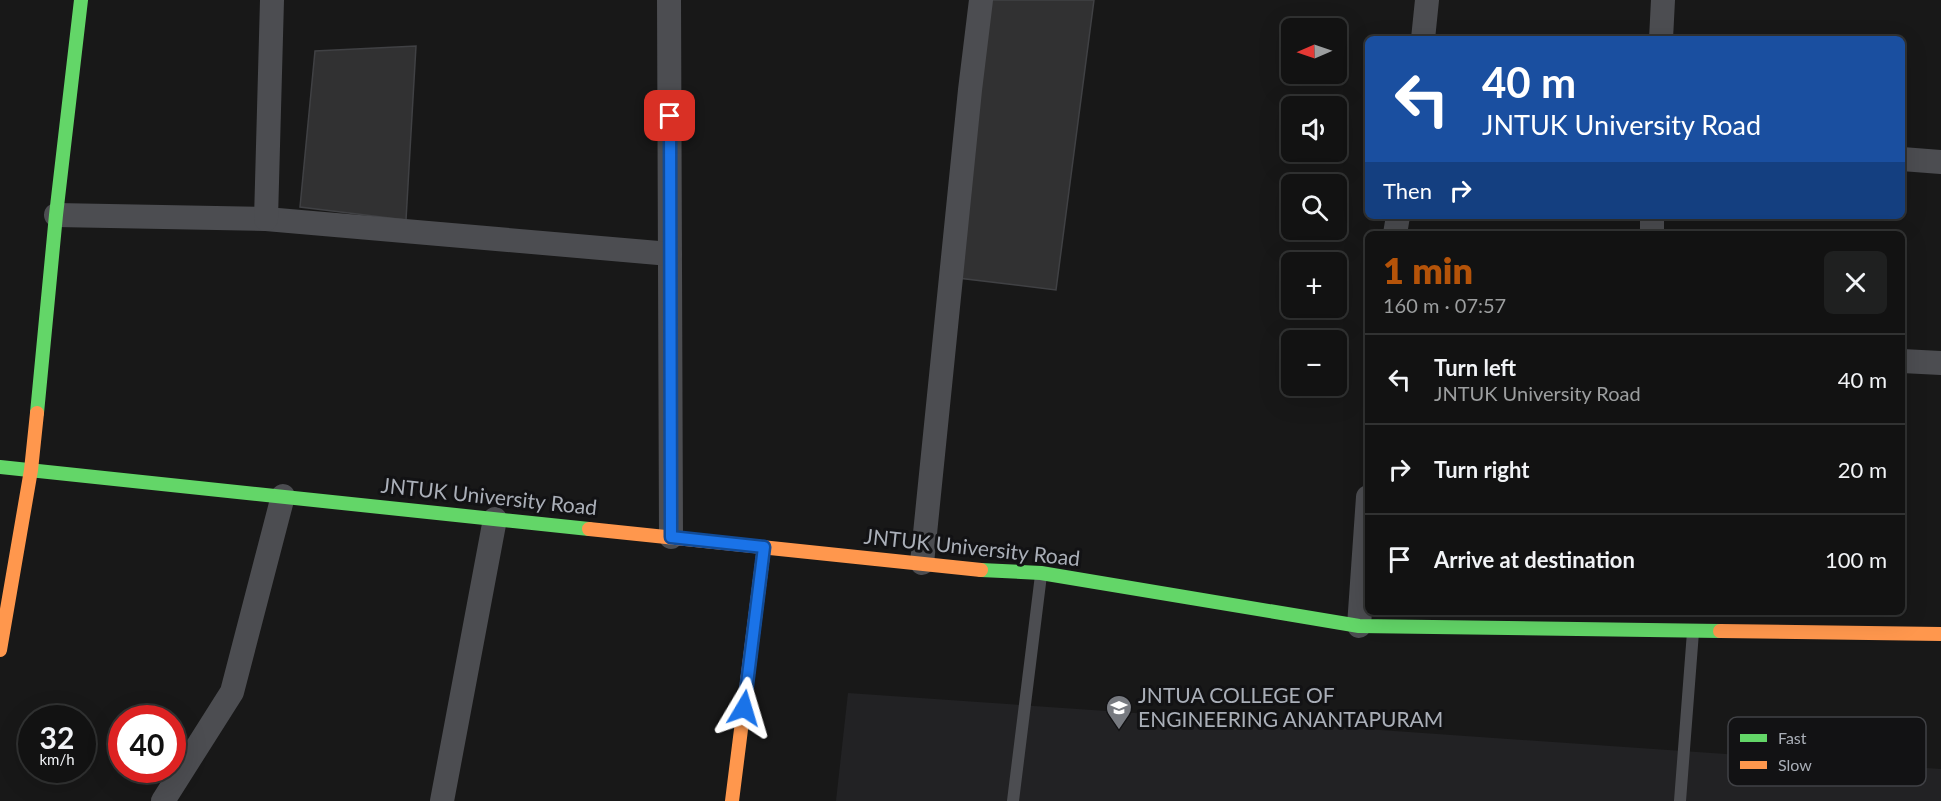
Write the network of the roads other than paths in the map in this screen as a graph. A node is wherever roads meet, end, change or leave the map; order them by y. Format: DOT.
graph roads {
  1 [pos="81,0"];
  2 [pos="272,0"];
  3 [pos="669,0"];
  4 [pos="981,0"];
  5 [pos="1427,0"];
  6 [pos="1662,0"];
  7 [pos="1423,36"];
  8 [pos="1661,36"];
  9 [pos="1905,159"];
  10 [pos="1941,162"];
  11 [pos="56,215"];
  12 [pos="266,219"];
  13 [pos="670,254"];
  14 [pos="1905,360"];
  15 [pos="1941,363"];
  16 [pos="0,467"];
  17 [pos="31,470"];
  18 [pos="283,496"];
  19 [pos="495,519"];
  20 [pos="671,537"];
  21 [pos="1365,540"];
  22 [pos="764,547"];
  23 [pos="922,563"];
  24 [pos="1041,573"];
  25 [pos="1629,620"];
  26 [pos="1359,626"];
  27 [pos="1694,631"];
  28 [pos="1941,634"];
  29 [pos="0,650"];
  30 [pos="162,801"];
  31 [pos="442,801"];
  32 [pos="732,801"];
  33 [pos="1013,801"];
  34 [pos="1680,801"];
  1 -- 11 [label="main road"];
  2 -- 12 [label="street"];
  3 -- 13 [label="street"];
  4 -- 23 [label="street"];
  5 -- 7 [label="street"];
  6 -- 8 [label="street"];
  9 -- 10 [label="street"];
  11 -- 12 [label="street"];
  11 -- 17 [label="main road"];
  12 -- 13 [label="street"];
  13 -- 20 [label="street"];
  14 -- 15 [label="street"];
  16 -- 17 [label="main road, JNTUK University Road"];
  17 -- 18 [label="main road, JNTUK University Road"];
  17 -- 29 [label="main road"];
  18 -- 19 [label="main road, JNTUK University Road"];
  18 -- 30 [label="street"];
  19 -- 20 [label="main road, JNTUK University Road"];
  19 -- 31 [label="street"];
  20 -- 22 [label="main road, JNTUK University Road"];
  21 -- 26 [label="street"];
  22 -- 23 [label="main road, JNTUK University Road"];
  22 -- 32 [label="main road"];
  23 -- 24 [label="main road, JNTUK University Road"];
  24 -- 26 [label="main road, JNTUK University Road"];
  24 -- 33 [label="lane"];
  25 -- 26 [label="main road, JNTUK University Road"];
  25 -- 27 [label="main road, JNTUK University Road"];
  27 -- 28 [label="main road, JNTUK University Road"];
  27 -- 34 [label="lane"];
}
